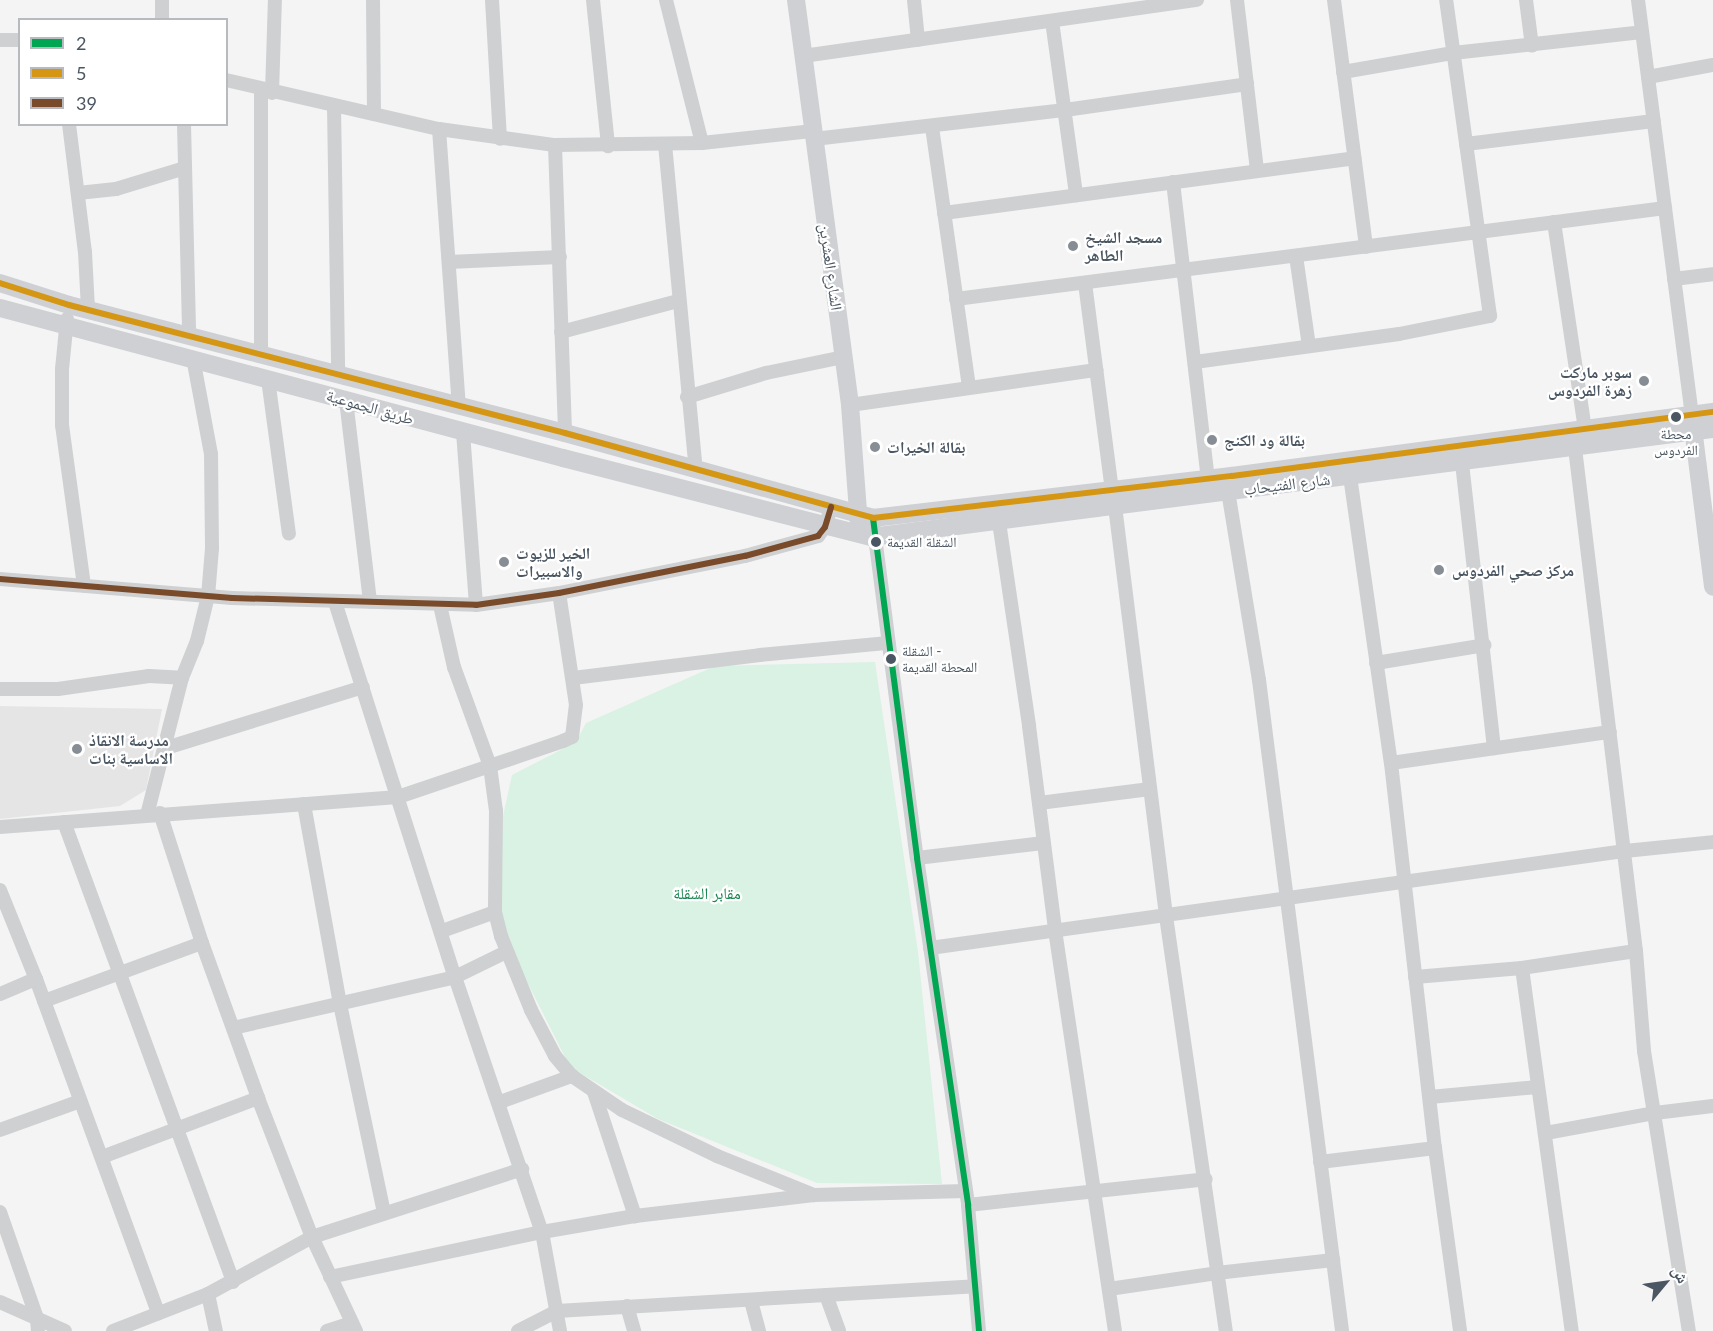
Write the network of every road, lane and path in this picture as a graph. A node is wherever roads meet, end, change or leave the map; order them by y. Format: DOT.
graph roads {
  1 [pos="162,0"];
  2 [pos="275,0"];
  3 [pos="373,0"];
  4 [pos="492,0"];
  5 [pos="592,0"];
  6 [pos="666,0"];
  7 [pos="796,0"];
  8 [pos="914,0"];
  9 [pos="1197,0"];
  10 [pos="1237,0"];
  11 [pos="1334,0"];
  12 [pos="1446,0"];
  13 [pos="1526,0"];
  14 [pos="1638,0"];
  15 [pos="1143,4"];
  16 [pos="162,18"];
  17 [pos="1052,21"];
  18 [pos="1642,32"];
  19 [pos="0,40"];
  20 [pos="18,40"];
  21 [pos="918,40"];
  22 [pos="1532,46"];
  23 [pos="1453,53"];
  24 [pos="803,56"];
  25 [pos="1713,65"];
  26 [pos="1343,72"];
  27 [pos="1648,77"];
  28 [pos="228,81"];
  29 [pos="1246,84"];
  30 [pos="266,91"];
  31 [pos="334,106"];
  32 [pos="1065,110"];
  33 [pos="374,114"];
  34 [pos="1654,121"];
  35 [pos="69,126"];
  36 [pos="184,126"];
  37 [pos="932,127"];
  38 [pos="439,129"];
  39 [pos="814,135"];
  40 [pos="500,139"];
  41 [pos="702,143"];
  42 [pos="665,144"];
  43 [pos="1466,144"];
  44 [pos="555,145"];
  45 [pos="608,146"];
  46 [pos="1354,158"];
  47 [pos="185,168"];
  48 [pos="1257,171"];
  49 [pos="1173,182"];
  50 [pos="78,193"];
  51 [pos="1076,195"];
  52 [pos="1665,208"];
  53 [pos="944,213"];
  54 [pos="1554,222"];
  55 [pos="1478,232"];
  56 [pos="1366,247"];
  57 [pos="1296,256"];
  58 [pos="560,257"];
  59 [pos="449,262"];
  60 [pos="1183,270"];
  61 [pos="1713,274"];
  62 [pos="1674,279"];
  63 [pos="0,283"];
  64 [pos="1085,283"];
  65 [pos="956,299"];
  66 [pos="678,302"];
  67 [pos="69,305"];
  68 [pos="0,308"];
  69 [pos="88,310"];
  70 [pos="67,324"];
  71 [pos="561,332"];
  72 [pos="189,336"];
  73 [pos="1309,346"];
  74 [pos="261,355"];
  75 [pos="843,357"];
  76 [pos="193,358"];
  77 [pos="1195,362"];
  78 [pos="1097,370"];
  79 [pos="338,375"];
  80 [pos="268,379"];
  81 [pos="969,386"];
  82 [pos="687,397"];
  83 [pos="346,400"];
  84 [pos="849,405"];
  85 [pos="459,406"];
  86 [pos="1713,412"];
  87 [pos="1693,424"];
  88 [pos="1713,429"];
  89 [pos="1585,430"];
  90 [pos="463,432"];
  91 [pos="565,433"];
  92 [pos="1575,448"];
  93 [pos="1462,463"];
  94 [pos="696,471"];
  95 [pos="1350,476"];
  96 [pos="1208,478"];
  97 [pos="1228,491"];
  98 [pos="1113,498"];
  99 [pos="831,507"];
  100 [pos="866,517"];
  101 [pos="999,522"];
  102 [pos="825,526"];
  103 [pos="289,534"];
  104 [pos="868,536"];
  105 [pos="1712,566"];
  106 [pos="0,579"];
  107 [pos="84,585"];
  108 [pos="1713,587"];
  109 [pos="559,593"];
  110 [pos="208,596"];
  111 [pos="335,602"];
  112 [pos="370,603"];
  113 [pos="476,605"];
  114 [pos="440,606"];
  115 [pos="888,643"];
  116 [pos="1485,645"];
  117 [pos="1376,663"];
  118 [pos="182,678"];
  119 [pos="573,678"];
  120 [pos="363,687"];
  121 [pos="0,689"];
  122 [pos="1610,732"];
  123 [pos="166,748"];
  124 [pos="1494,748"];
  125 [pos="1391,763"];
  126 [pos="490,766"];
  127 [pos="1150,789"];
  128 [pos="398,797"];
  129 [pos="1039,803"];
  130 [pos="304,804"];
  131 [pos="154,814"];
  132 [pos="64,822"];
  133 [pos="0,827"];
  134 [pos="1713,842"];
  135 [pos="1043,843"];
  136 [pos="1625,851"];
  137 [pos="917,858"];
  138 [pos="1405,881"];
  139 [pos="0,890"];
  140 [pos="1287,898"];
  141 [pos="495,912"];
  142 [pos="1166,916"];
  143 [pos="1055,930"];
  144 [pos="442,931"];
  145 [pos="202,943"];
  146 [pos="930,948"];
  147 [pos="1636,951"];
  148 [pos="506,952"];
  149 [pos="1522,968"];
  150 [pos="120,972"];
  151 [pos="455,977"];
  152 [pos="1415,977"];
  153 [pos="36,979"];
  154 [pos="0,994"];
  155 [pos="44,1001"];
  156 [pos="340,1004"];
  157 [pos="233,1028"];
  158 [pos="572,1076"];
  159 [pos="1538,1087"];
  160 [pos="594,1092"];
  161 [pos="1430,1096"];
  162 [pos="258,1098"];
  163 [pos="80,1101"];
  164 [pos="500,1102"];
  165 [pos="1713,1106"];
  166 [pos="1655,1113"];
  167 [pos="0,1130"];
  168 [pos="177,1130"];
  169 [pos="1546,1133"];
  170 [pos="1435,1148"];
  171 [pos="102,1156"];
  172 [pos="1320,1162"];
  173 [pos="522,1169"];
  174 [pos="1206,1179"];
  175 [pos="1095,1191"];
  176 [pos="814,1195"];
  177 [pos="967,1198"];
  178 [pos="0,1212"];
  179 [pos="384,1213"];
  180 [pos="635,1216"];
  181 [pos="542,1232"];
  182 [pos="312,1237"];
  183 [pos="1333,1260"];
  184 [pos="1217,1273"];
  185 [pos="330,1277"];
  186 [pos="233,1282"];
  187 [pos="975,1286"];
  188 [pos="1109,1289"];
  189 [pos="208,1294"];
  190 [pos="826,1295"];
  191 [pos="751,1301"];
  192 [pos="0,1302"];
  193 [pos="627,1306"];
  194 [pos="557,1311"];
  195 [pos="158,1312"];
  196 [pos="38,1324"];
  197 [pos="354,1327"];
  198 [pos="64,1331"];
  199 [pos="113,1331"];
  200 [pos="216,1331"];
  201 [pos="327,1331"];
  202 [pos="518,1331"];
  203 [pos="560,1331"];
  204 [pos="634,1331"];
  205 [pos="759,1331"];
  206 [pos="839,1331"];
  207 [pos="979,1331"];
  208 [pos="1115,1331"];
  209 [pos="1226,1331"];
  210 [pos="1342,1331"];
  211 [pos="1460,1331"];
  212 [pos="1572,1331"];
  213 [pos="1689,1331"];
  1 -- 16 [label="street"];
  2 -- 30 [label="street"];
  3 -- 33 [label="street"];
  4 -- 40 [label="street"];
  5 -- 45 [label="street"];
  6 -- 41 [label="street"];
  7 -- 24 [label="main road, الشارع العشرين"];
  8 -- 21 [label="street"];
  9 -- 15 [label="street"];
  10 -- 29 [label="street"];
  11 -- 26 [label="street"];
  12 -- 23 [label="street"];
  13 -- 22 [label="street"];
  14 -- 18 [label="street"];
  15 -- 17 [label="street"];
  17 -- 21 [label="street"];
  17 -- 32 [label="street"];
  18 -- 22 [label="street"];
  18 -- 27 [label="street"];
  19 -- 20 [label="street"];
  21 -- 24 [label="street"];
  22 -- 23 [label="street"];
  23 -- 26 [label="street"];
  23 -- 43 [label="street"];
  24 -- 39 [label="main road, الشارع العشرين"];
  25 -- 27 [label="street"];
  26 -- 46 [label="street"];
  27 -- 34 [label="street"];
  28 -- 30 [label="street"];
  29 -- 32 [label="street"];
  29 -- 48 [label="street"];
  30 -- 31 [label="street"];
  30 -- 74 [label="street"];
  31 -- 33 [label="street"];
  31 -- 79 [label="street"];
  32 -- 37 [label="street"];
  32 -- 51 [label="street"];
  33 -- 38 [label="street"];
  34 -- 43 [label="street"];
  34 -- 52 [label="street"];
  35 -- 50 [label="street"];
  36 -- 47 [label="street"];
  37 -- 39 [label="street"];
  37 -- 53 [label="street"];
  38 -- 40 [label="street"];
  38 -- 59 [label="street"];
  39 -- 41 [label="street"];
  39 -- 75 [label="main road, الشارع العشرين"];
  40 -- 44 [label="street"];
  41 -- 42 [label="street"];
  42 -- 45 [label="street"];
  42 -- 66 [label="street"];
  43 -- 55 [label="street"];
  44 -- 45 [label="street"];
  44 -- 58 [label="street"];
  46 -- 48 [label="street"];
  46 -- 56 [label="street"];
  47 -- 50 [label="street"];
  47 -- 72 [label="street"];
  48 -- 49 [label="street"];
  49 -- 51 [label="street"];
  49 -- 60 [label="street"];
  50 -- 69 [label="street"];
  51 -- 53 [label="street"];
  52 -- 54 [label="street"];
  52 -- 62 [label="street"];
  53 -- 65 [label="street"];
  54 -- 55 [label="street"];
  54 -- 89 [label="street"];
  55 -- 56 [label="street"];
  55 -- 73 [label="street"];
  56 -- 57 [label="street"];
  57 -- 60 [label="street"];
  57 -- 73 [label="street"];
  58 -- 59 [label="street"];
  58 -- 71 [label="street"];
  59 -- 85 [label="street"];
  60 -- 64 [label="street"];
  60 -- 77 [label="street"];
  61 -- 62 [label="street"];
  62 -- 87 [label="street"];
  63 -- 67 [label="main road, طريق الجموعية"];
  64 -- 65 [label="street"];
  64 -- 78 [label="street"];
  65 -- 81 [label="street"];
  66 -- 71 [label="street"];
  66 -- 82 [label="street"];
  67 -- 69 [label="main road, طريق الجموعية"];
  67 -- 70 [label="street"];
  68 -- 70 [label="main road, طريق الجموعية"];
  69 -- 72 [label="main road, طريق الجموعية"];
  70 -- 76 [label="main road, طريق الجموعية"];
  70 -- 107 [label="street"];
  71 -- 91 [label="street"];
  72 -- 74 [label="main road, طريق الجموعية"];
  73 -- 77 [label="street"];
  74 -- 79 [label="main road, طريق الجموعية"];
  75 -- 82 [label="street"];
  75 -- 84 [label="main road, الشارع العشرين"];
  76 -- 80 [label="main road, طريق الجموعية"];
  76 -- 110 [label="street"];
  77 -- 96 [label="street"];
  78 -- 81 [label="street"];
  78 -- 98 [label="street"];
  79 -- 85 [label="main road, طريق الجموعية"];
  80 -- 83 [label="main road, طريق الجموعية"];
  80 -- 103 [label="street"];
  81 -- 84 [label="street"];
  82 -- 94 [label="street"];
  83 -- 90 [label="main road, طريق الجموعية"];
  83 -- 112 [label="street"];
  84 -- 100 [label="main road, الشارع العشرين"];
  85 -- 91 [label="main road, طريق الجموعية"];
  86 -- 87 [label="main road, شارع الفتيحاب"];
  87 -- 88 [label="main road, شارع الفتيحاب"];
  87 -- 89 [label="main road, شارع الفتيحاب"];
  87 -- 92 [label="main road, شارع الفتيحاب"];
  87 -- 105 [label="main road"];
  89 -- 96 [label="main road, شارع الفتيحاب"];
  90 -- 102 [label="main road, طريق الجموعية"];
  90 -- 113 [label="street"];
  91 -- 94 [label="main road, طريق الجموعية"];
  92 -- 93 [label="main road, شارع الفتيحاب"];
  92 -- 122 [label="street"];
  93 -- 95 [label="main road, شارع الفتيحاب"];
  93 -- 116 [label="street"];
  94 -- 99 [label="main road, طريق الجموعية"];
  95 -- 97 [label="main road, شارع الفتيحاب"];
  95 -- 117 [label="street"];
  96 -- 98 [label="main road, شارع الفتيحاب"];
  97 -- 98 [label="main road, شارع الفتيحاب"];
  97 -- 140 [label="street"];
  98 -- 100 [label="main road, شارع الفتيحاب"];
  98 -- 101 [label="main road, شارع الفتيحاب"];
  98 -- 127 [label="street"];
  99 -- 100 [label="main road, طريق الجموعية"];
  99 -- 102 [label="street"];
  100 -- 104 [label="main road, الشارع العشرين"];
  101 -- 104 [label="main road, شارع الفتيحاب"];
  101 -- 129 [label="street"];
  102 -- 104 [label="main road, طريق الجموعية"];
  102 -- 109 [label="street"];
  104 -- 115 [label="street"];
  105 -- 108 [label="main road"];
  106 -- 107 [label="street"];
  107 -- 110 [label="street"];
  109 -- 113 [label="street"];
  109 -- 119 [label="street"];
  110 -- 111 [label="street"];
  110 -- 118 [label="street"];
  111 -- 112 [label="street"];
  111 -- 120 [label="street"];
  112 -- 114 [label="street"];
  113 -- 114 [label="street"];
  114 -- 126 [label="street"];
  115 -- 119 [label="street"];
  115 -- 137 [label="street"];
  116 -- 117 [label="street"];
  116 -- 124 [label="street"];
  117 -- 125 [label="street"];
  118 -- 121 [label="street"];
  118 -- 123 [label="street"];
  119 -- 126 [label="street"];
  120 -- 123 [label="street"];
  120 -- 128 [label="street"];
  122 -- 124 [label="street"];
  122 -- 136 [label="street"];
  123 -- 131 [label="street"];
  124 -- 125 [label="street"];
  125 -- 138 [label="street"];
  126 -- 128 [label="street"];
  126 -- 141 [label="street"];
  127 -- 129 [label="street"];
  127 -- 142 [label="street"];
  128 -- 130 [label="street"];
  128 -- 144 [label="street"];
  129 -- 135 [label="street"];
  130 -- 131 [label="street"];
  130 -- 156 [label="street"];
  131 -- 132 [label="street"];
  131 -- 145 [label="street"];
  132 -- 133 [label="street"];
  132 -- 150 [label="street"];
  134 -- 136 [label="street"];
  135 -- 137 [label="street"];
  135 -- 143 [label="street"];
  136 -- 138 [label="street"];
  136 -- 147 [label="street"];
  137 -- 146 [label="street"];
  138 -- 140 [label="street"];
  138 -- 152 [label="street"];
  139 -- 153 [label="street"];
  140 -- 142 [label="street"];
  140 -- 172 [label="street"];
  141 -- 144 [label="street"];
  141 -- 148 [label="street"];
  142 -- 143 [label="street"];
  142 -- 174 [label="street"];
  143 -- 146 [label="street"];
  143 -- 175 [label="street"];
  144 -- 151 [label="street"];
  145 -- 150 [label="street"];
  145 -- 157 [label="street"];
  146 -- 177 [label="street"];
  147 -- 149 [label="street"];
  147 -- 166 [label="street"];
  148 -- 151 [label="street"];
  148 -- 158 [label="street"];
  149 -- 152 [label="street"];
  149 -- 159 [label="street"];
  150 -- 155 [label="street"];
  150 -- 168 [label="street"];
  151 -- 156 [label="street"];
  151 -- 164 [label="street"];
  152 -- 161 [label="street"];
  153 -- 154 [label="street"];
  153 -- 155 [label="street"];
  155 -- 163 [label="street"];
  156 -- 157 [label="street"];
  156 -- 179 [label="street"];
  157 -- 162 [label="street"];
  158 -- 160 [label="street"];
  158 -- 164 [label="street"];
  159 -- 161 [label="street"];
  159 -- 169 [label="street"];
  160 -- 176 [label="street"];
  160 -- 180 [label="street"];
  161 -- 170 [label="street"];
  162 -- 168 [label="street"];
  162 -- 182 [label="street"];
  163 -- 167 [label="street"];
  163 -- 171 [label="street"];
  164 -- 173 [label="street"];
  165 -- 166 [label="street"];
  166 -- 169 [label="street"];
  166 -- 213 [label="street"];
  168 -- 171 [label="street"];
  168 -- 186 [label="street"];
  169 -- 212 [label="street"];
  170 -- 172 [label="street"];
  170 -- 211 [label="street"];
  171 -- 195 [label="street"];
  172 -- 183 [label="street"];
  173 -- 179 [label="street"];
  173 -- 181 [label="street"];
  174 -- 175 [label="street"];
  174 -- 184 [label="street"];
  175 -- 177 [label="street"];
  175 -- 188 [label="street"];
  176 -- 177 [label="street"];
  176 -- 180 [label="street"];
  177 -- 187 [label="street"];
  178 -- 196 [label="street"];
  179 -- 182 [label="street"];
  180 -- 181 [label="street"];
  181 -- 185 [label="street"];
  181 -- 194 [label="street"];
  182 -- 185 [label="street"];
  182 -- 186 [label="street"];
  183 -- 184 [label="street"];
  183 -- 210 [label="street"];
  184 -- 188 [label="street"];
  184 -- 209 [label="street"];
  185 -- 197 [label="street"];
  186 -- 189 [label="street"];
  187 -- 190 [label="street"];
  187 -- 207 [label="street"];
  188 -- 208 [label="street"];
  189 -- 195 [label="street"];
  189 -- 200 [label="street"];
  190 -- 191 [label="street"];
  190 -- 206 [label="street"];
  191 -- 193 [label="street"];
  191 -- 205 [label="street"];
  192 -- 196 [label="street"];
  193 -- 194 [label="street"];
  193 -- 204 [label="street"];
  194 -- 202 [label="street"];
  194 -- 203 [label="street"];
  195 -- 199 [label="street"];
  196 -- 198 [label="street"];
  197 -- 201 [label="street"];
}
